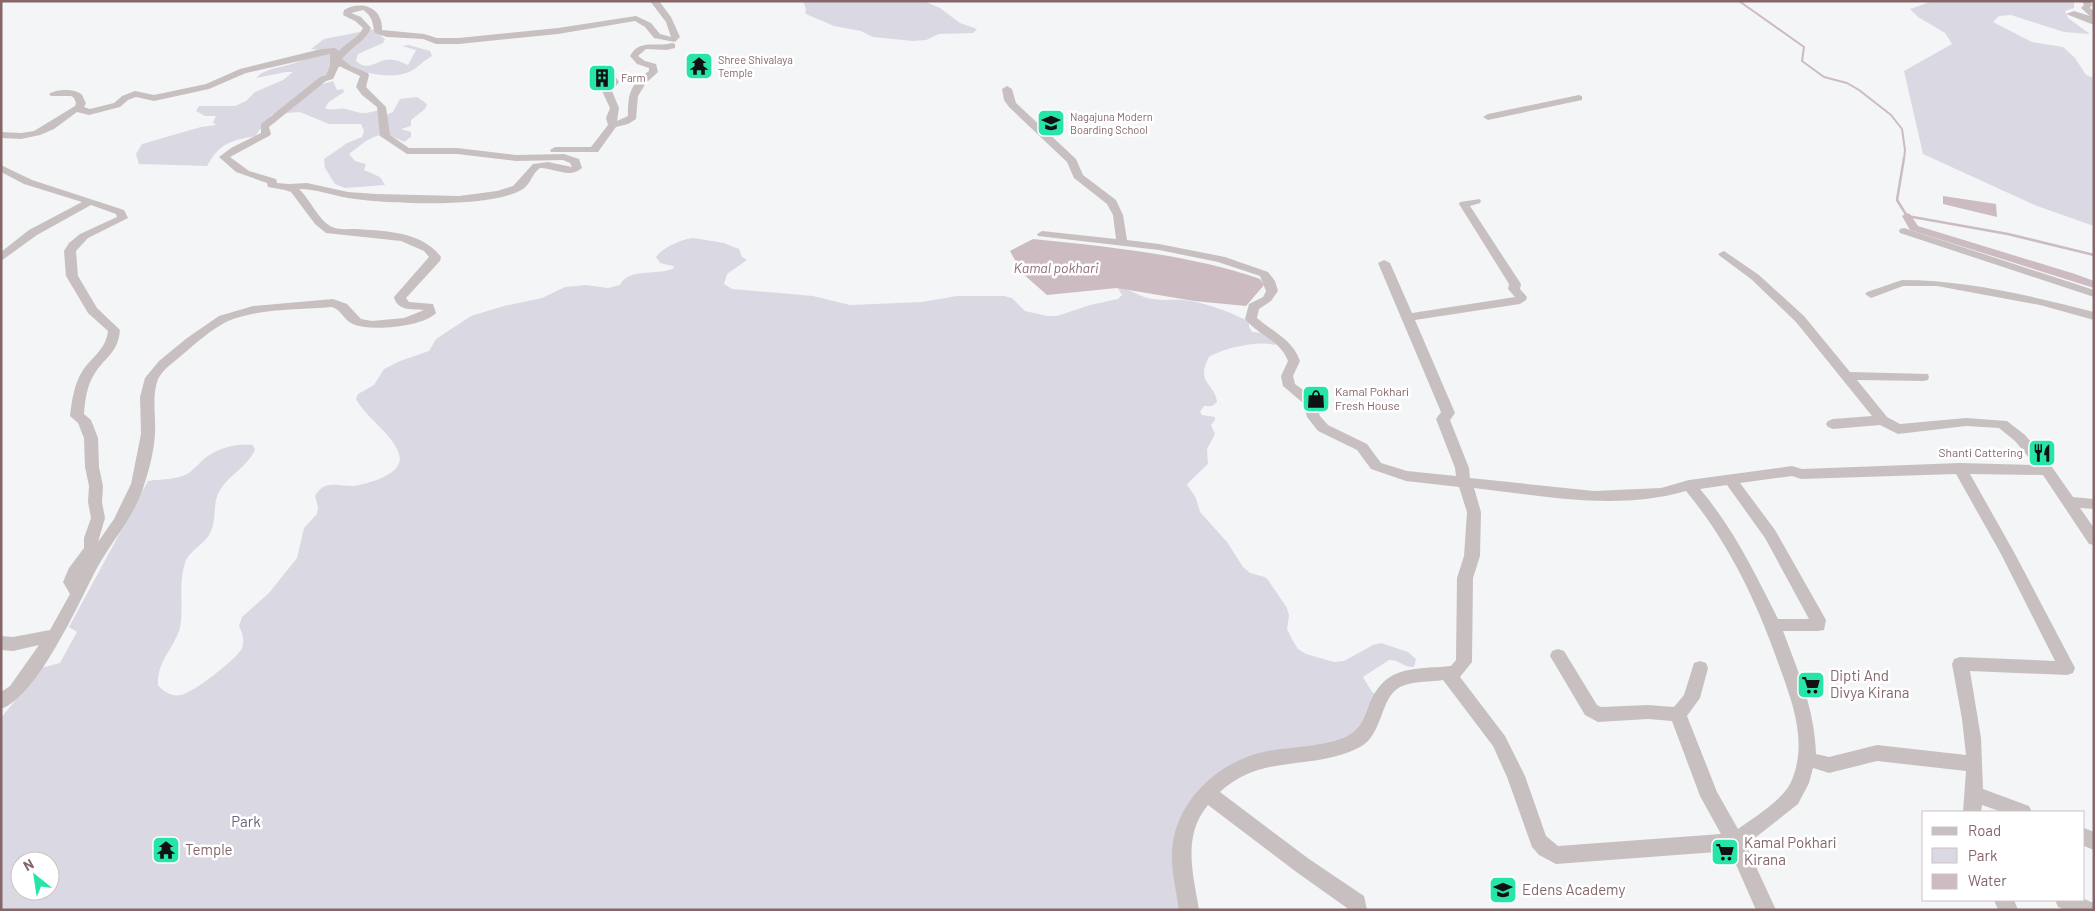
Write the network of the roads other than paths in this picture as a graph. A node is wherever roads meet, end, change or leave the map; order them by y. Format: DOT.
graph roads {
  1 [pos="654,1"];
  2 [pos="2086,1"];
  3 [pos="2094,15"];
  4 [pos="672,40"];
  5 [pos="337,60"];
  6 [pos="612,78"];
  7 [pos="323,79"];
  8 [pos="1007,89"];
  9 [pos="54,94"];
  10 [pos="1579,98"];
  11 [pos="79,109"];
  12 [pos="1488,118"];
  13 [pos="613,125"];
  14 [pos="1,135"];
  15 [pos="540,158"];
  16 [pos="1,168"];
  17 [pos="290,187"];
  18 [pos="1476,201"];
  19 [pos="90,202"];
  20 [pos="1904,231"];
  21 [pos="1042,234"];
  22 [pos="1122,244"];
  23 [pos="1724,254"];
  24 [pos="1,258"];
  25 [pos="1384,263"];
  26 [pos="1871,294"];
  27 [pos="2094,294"];
  28 [pos="430,313"];
  29 [pos="2094,316"];
  30 [pos="1407,318"];
  31 [pos="1848,376"];
  32 [pos="1923,377"];
  33 [pos="1882,420"];
  34 [pos="1833,424"];
  35 [pos="1960,468"];
  36 [pos="2047,470"];
  37 [pos="1730,478"];
  38 [pos="1464,482"];
  39 [pos="1689,485"];
  40 [pos="2069,502"];
  41 [pos="2094,504"];
  42 [pos="2094,540"];
  43 [pos="78,594"];
  44 [pos="1773,625"];
  45 [pos="55,635"];
  46 [pos="1,643"];
  47 [pos="1558,656"];
  48 [pos="1700,668"];
  49 [pos="1448,674"];
  50 [pos="1,702"];
  51 [pos="1678,715"];
  52 [pos="1807,759"];
  53 [pos="1975,764"];
  54 [pos="1207,793"];
  55 [pos="1975,794"];
  56 [pos="1972,811"];
  57 [pos="2020,811"];
  58 [pos="1735,842"];
  59 [pos="2067,901"];
  60 [pos="1189,910"];
  61 [pos="1357,910"];
  62 [pos="1766,910"];
  63 [pos="2087,910"];
  1 -- 4 [label="street"];
  2 -- 3 [label="street"];
  4 -- 5 [label="street"];
  4 -- 13 [label="street"];
  5 -- 7 [label="street"];
  5 -- 15 [label="street"];
  6 -- 13 [label="street"];
  7 -- 11 [label="street"];
  7 -- 17 [label="street"];
  8 -- 22 [label="street"];
  9 -- 11 [label="street"];
  10 -- 12 [label="street"];
  11 -- 14 [label="street"];
  13 -- 15 [label="street"];
  15 -- 17 [label="street"];
  16 -- 19 [label="street"];
  17 -- 28 [label="street"];
  18 -- 30 [label="street"];
  19 -- 24 [label="street"];
  19 -- 43 [label="street"];
  20 -- 27 [label="street"];
  21 -- 22 [label="street"];
  22 -- 38 [label="street"];
  23 -- 31 [label="street"];
  25 -- 30 [label="street"];
  26 -- 29 [label="street"];
  28 -- 43 [label="street"];
  30 -- 38 [label="street"];
  31 -- 32 [label="street"];
  31 -- 33 [label="street"];
  33 -- 34 [label="street"];
  33 -- 36 [label="street"];
  35 -- 36 [label="street"];
  35 -- 37 [label="street"];
  35 -- 53 [label="street"];
  36 -- 40 [label="street"];
  37 -- 39 [label="street"];
  37 -- 44 [label="street"];
  38 -- 39 [label="street"];
  38 -- 49 [label="street"];
  39 -- 44 [label="street"];
  40 -- 41 [label="street"];
  40 -- 42 [label="street"];
  43 -- 45 [label="street"];
  44 -- 52 [label="street"];
  45 -- 46 [label="street"];
  45 -- 50 [label="street"];
  47 -- 51 [label="street"];
  48 -- 51 [label="street"];
  49 -- 54 [label="street"];
  49 -- 58 [label="street"];
  51 -- 58 [label="street"];
  52 -- 53 [label="street"];
  52 -- 58 [label="street"];
  53 -- 55 [label="street"];
  54 -- 60 [label="street"];
  54 -- 61 [label="street"];
  55 -- 56 [label="street"];
  55 -- 57 [label="street"];
  58 -- 62 [label="street"];
  59 -- 63 [label="street"];
}
